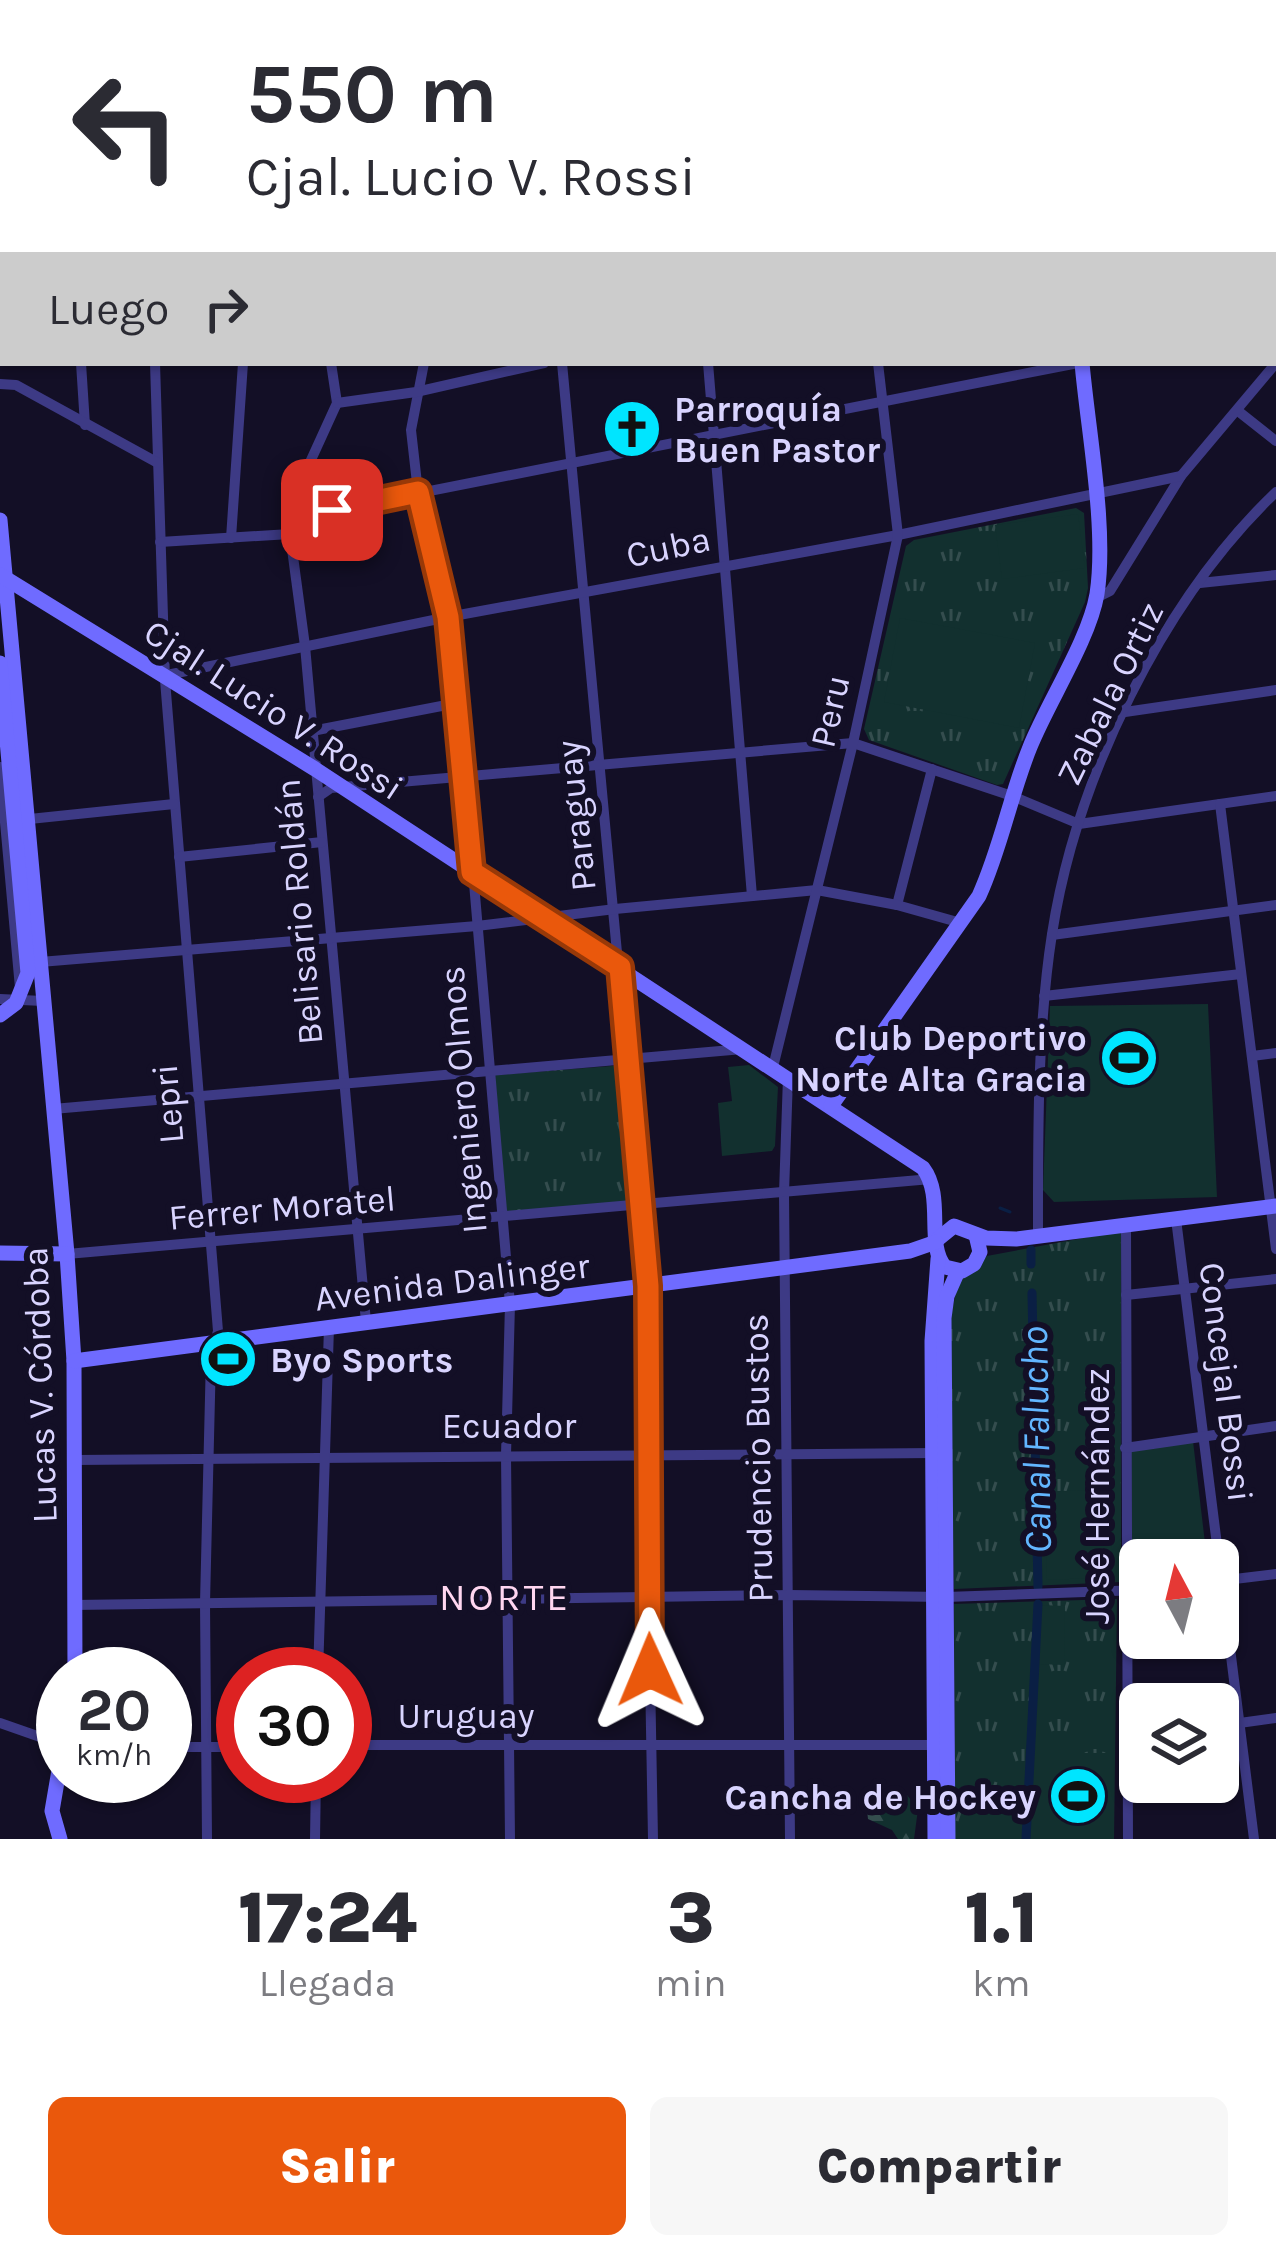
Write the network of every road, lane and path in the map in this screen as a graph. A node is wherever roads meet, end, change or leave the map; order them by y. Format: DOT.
graph roads {
  1 [pos="80,366"];
  2 [pos="155,366"];
  3 [pos="244,366"];
  4 [pos="332,366"];
  5 [pos="423,366"];
  6 [pos="531,366"];
  7 [pos="562,366"];
  8 [pos="708,366"];
  9 [pos="878,366"];
  10 [pos="1066,366"];
  11 [pos="1080,366"];
  12 [pos="1274,366"];
  13 [pos="0,384"];
  14 [pos="416,392"];
  15 [pos="338,403"];
  16 [pos="884,404"];
  17 [pos="1238,411"];
  18 [pos="85,425"];
  19 [pos="711,434"];
  20 [pos="1276,441"];
  21 [pos="572,462"];
  22 [pos="158,463"];
  23 [pos="1181,476"];
  24 [pos="418,492"];
  25 [pos="1276,492"];
  26 [pos="1094,495"];
  27 [pos="288,519"];
  28 [pos="0,520"];
  29 [pos="290,534"];
  30 [pos="898,535"];
  31 [pos="231,538"];
  32 [pos="160,542"];
  33 [pos="723,565"];
  34 [pos="2,575"];
  35 [pos="1276,575"];
  36 [pos="1200,583"];
  37 [pos="583,594"];
  38 [pos="1096,598"];
  39 [pos="448,617"];
  40 [pos="305,646"];
  41 [pos="0,663"];
  42 [pos="167,675"];
  43 [pos="1276,690"];
  44 [pos="457,703"];
  45 [pos="1126,712"];
  46 [pos="312,731"];
  47 [pos="853,743"];
  48 [pos="739,753"];
  49 [pos="0,766"];
  50 [pos="600,767"];
  51 [pos="932,769"];
  52 [pos="315,770"];
  53 [pos="465,778"];
  54 [pos="342,788"];
  55 [pos="1012,796"];
  56 [pos="1276,796"];
  57 [pos="318,797"];
  58 [pos="174,804"];
  59 [pos="1220,804"];
  60 [pos="15,820"];
  61 [pos="1079,824"];
  62 [pos="322,842"];
  63 [pos="178,857"];
  64 [pos="472,872"];
  65 [pos="817,890"];
  66 [pos="752,896"];
  67 [pos="897,905"];
  68 [pos="1276,905"];
  69 [pos="614,908"];
  70 [pos="7,909"];
  71 [pos="1233,911"];
  72 [pos="542,918"];
  73 [pos="962,923"];
  74 [pos="477,926"];
  75 [pos="1052,935"];
  76 [pos="330,938"];
  77 [pos="185,950"];
  78 [pos="620,967"];
  79 [pos="34,968"];
  80 [pos="1240,974"];
  81 [pos="1044,996"];
  82 [pos="8,1001"];
  83 [pos="43,1001"];
  84 [pos="0,1015"];
  85 [pos="744,1048"];
  86 [pos="1276,1053"];
  87 [pos="1252,1056"];
  88 [pos="627,1058"];
  89 [pos="489,1071"];
  90 [pos="780,1072"];
  91 [pos="344,1083"];
  92 [pos="196,1097"];
  93 [pos="831,1106"];
  94 [pos="53,1109"];
  95 [pos="932,1185"];
  96 [pos="784,1193"];
  97 [pos="1274,1203"];
  98 [pos="641,1206"];
  99 [pos="501,1218"];
  100 [pos="1176,1219"];
  101 [pos="1126,1224"];
  102 [pos="954,1226"];
  103 [pos="358,1231"];
  104 [pos="1038,1236"];
  105 [pos="209,1243"];
  106 [pos="978,1243"];
  107 [pos="937,1249"];
  108 [pos="1276,1249"];
  109 [pos="0,1253"];
  110 [pos="67,1254"];
  111 [pos="784,1268"];
  112 [pos="958,1271"];
  113 [pos="1276,1279"];
  114 [pos="648,1286"];
  115 [pos="1185,1289"];
  116 [pos="1126,1295"];
  117 [pos="510,1304"];
  118 [pos="366,1322"];
  119 [pos="329,1328"];
  120 [pos="214,1341"];
  121 [pos="74,1361"];
  122 [pos="1276,1426"];
  123 [pos="1204,1435"];
  124 [pos="1125,1448"];
  125 [pos="938,1453"];
  126 [pos="506,1454"];
  127 [pos="646,1454"];
  128 [pos="788,1454"];
  129 [pos="323,1456"];
  130 [pos="208,1458"];
  131 [pos="75,1460"];
  132 [pos="1130,1539"];
  133 [pos="1215,1539"];
  134 [pos="1276,1574"];
  135 [pos="1239,1579"];
  136 [pos="1119,1591"];
  137 [pos="789,1595"];
  138 [pos="649,1597"];
  139 [pos="939,1597"];
  140 [pos="509,1599"];
  141 [pos="320,1602"];
  142 [pos="205,1603"];
  143 [pos="73,1605"];
  144 [pos="74,1647"];
  145 [pos="319,1647"];
  146 [pos="1276,1718"];
  147 [pos="0,1723"];
  148 [pos="1239,1723"];
  149 [pos="36,1736"];
  150 [pos="789,1742"];
  151 [pos="651,1743"];
  152 [pos="372,1745"];
  153 [pos="510,1745"];
  154 [pos="941,1745"];
  155 [pos="192,1747"];
  156 [pos="207,1747"];
  157 [pos="216,1747"];
  158 [pos="53,1803"];
  159 [pos="316,1803"];
  160 [pos="1130,1803"];
  161 [pos="60,1839"];
  162 [pos="207,1839"];
  163 [pos="315,1839"];
  164 [pos="510,1839"];
  165 [pos="653,1839"];
  166 [pos="790,1839"];
  167 [pos="935,1839"];
  168 [pos="948,1839"];
  169 [pos="1128,1839"];
  170 [pos="1254,1839"];
  1 -- 18 [label="street"];
  2 -- 22 [label="street, Lepri"];
  3 -- 31 [label="street"];
  4 -- 15 [label="street"];
  5 -- 14 [label="street, Ingeniero Olmos"];
  6 -- 14 [label="street"];
  7 -- 21 [label="street, Paraguay"];
  8 -- 19 [label="street"];
  9 -- 16 [label="street, Peru"];
  10 -- 16 [label="street"];
  11 -- 26 [label="street"];
  12 -- 17 [label="street"];
  13 -- 18 [label="street"];
  14 -- 15 [label="street"];
  14 -- 24 [label="street, Ingeniero Olmos"];
  15 -- 27 [label="street, Belisario Roldán"];
  16 -- 19 [label="street"];
  16 -- 30 [label="street, Peru"];
  17 -- 20 [label="street"];
  17 -- 23 [label="street"];
  18 -- 22 [label="street"];
  19 -- 21 [label="street"];
  19 -- 33 [label="street"];
  21 -- 24 [label="street"];
  21 -- 37 [label="street, Paraguay"];
  22 -- 32 [label="street, Lepri"];
  23 -- 26 [label="street, Cuba"];
  23 -- 38 [label="street"];
  24 -- 27 [label="street"];
  24 -- 39 [label="street, Ingeniero Olmos"];
  25 -- 36 [label="street, Zabala Ortiz"];
  26 -- 30 [label="street, Cuba"];
  26 -- 38 [label="street"];
  27 -- 29 [label="street, Belisario Roldán"];
  28 -- 34 [label="street, Lucas V. Córdoba"];
  29 -- 31 [label="street"];
  29 -- 40 [label="street, Belisario Roldán"];
  30 -- 33 [label="street, Cuba"];
  30 -- 47 [label="street, Peru"];
  31 -- 32 [label="street"];
  32 -- 42 [label="street, Lepri"];
  33 -- 37 [label="street, Cuba"];
  33 -- 48 [label="street"];
  34 -- 42 [label="street, Cjal. Lucio V. Rossi"];
  34 -- 60 [label="street, Lucas V. Córdoba"];
  35 -- 36 [label="street"];
  36 -- 45 [label="street, Zabala Ortiz"];
  37 -- 39 [label="street, Cuba"];
  37 -- 50 [label="street, Paraguay"];
  38 -- 55 [label="street"];
  39 -- 40 [label="street, Cuba"];
  39 -- 44 [label="street, Ingeniero Olmos"];
  40 -- 42 [label="street, Cuba"];
  40 -- 46 [label="street, Belisario Roldán"];
  41 -- 60 [label="street, Lucas V. Córdoba"];
  42 -- 52 [label="street, Cjal. Lucio V. Rossi"];
  42 -- 58 [label="street, Lepri"];
  43 -- 45 [label="street"];
  44 -- 46 [label="street"];
  44 -- 53 [label="street, Ingeniero Olmos"];
  45 -- 61 [label="street, Zabala Ortiz"];
  46 -- 52 [label="street, Belisario Roldán"];
  47 -- 48 [label="street"];
  47 -- 51 [label="street"];
  47 -- 65 [label="street, Peru"];
  48 -- 50 [label="street"];
  48 -- 66 [label="street"];
  49 -- 60 [label="street"];
  50 -- 53 [label="street"];
  50 -- 69 [label="street, Paraguay"];
  51 -- 55 [label="street"];
  51 -- 67 [label="street"];
  52 -- 54 [label="street, Cjal. Lucio V. Rossi"];
  52 -- 57 [label="street, Belisario Roldán"];
  53 -- 54 [label="street"];
  53 -- 64 [label="street, Ingeniero Olmos"];
  54 -- 57 [label="street"];
  54 -- 64 [label="street, Cjal. Lucio V. Rossi"];
  55 -- 61 [label="street"];
  55 -- 73 [label="street"];
  56 -- 59 [label="street"];
  57 -- 62 [label="street, Belisario Roldán"];
  58 -- 60 [label="street"];
  58 -- 63 [label="street, Lepri"];
  59 -- 61 [label="street"];
  59 -- 71 [label="street"];
  60 -- 70 [label="street"];
  60 -- 79 [label="street, Lucas V. Córdoba"];
  61 -- 75 [label="street, Zabala Ortiz"];
  62 -- 63 [label="street"];
  62 -- 76 [label="street, Belisario Roldán"];
  63 -- 77 [label="street, Lepri"];
  64 -- 72 [label="street, Cjal. Lucio V. Rossi"];
  64 -- 74 [label="street, Ingeniero Olmos"];
  65 -- 66 [label="street"];
  65 -- 67 [label="street"];
  65 -- 90 [label="street, Peru"];
  66 -- 69 [label="street"];
  67 -- 73 [label="street"];
  68 -- 71 [label="street"];
  69 -- 72 [label="street"];
  69 -- 78 [label="street, Paraguay"];
  70 -- 82 [label="street"];
  71 -- 75 [label="street"];
  71 -- 80 [label="street"];
  72 -- 74 [label="street"];
  72 -- 78 [label="street, Cjal. Lucio V. Rossi"];
  73 -- 93 [label="street"];
  74 -- 76 [label="street"];
  74 -- 89 [label="street, Ingeniero Olmos"];
  75 -- 81 [label="street, Zabala Ortiz"];
  76 -- 77 [label="street"];
  76 -- 91 [label="street, Belisario Roldán"];
  77 -- 79 [label="street"];
  77 -- 92 [label="street, Lepri"];
  78 -- 85 [label="street, Cjal. Lucio V. Rossi"];
  78 -- 88 [label="street, Paraguay"];
  79 -- 82 [label="street, Lucas V. Córdoba"];
  79 -- 83 [label="street, Lucas V. Córdoba"];
  80 -- 81 [label="street"];
  80 -- 87 [label="street"];
  81 -- 104 [label="street, Zabala Ortiz"];
  82 -- 83 [label="street"];
  82 -- 84 [label="street"];
  83 -- 94 [label="street, Lucas V. Córdoba"];
  85 -- 88 [label="street"];
  85 -- 90 [label="street, Cjal. Lucio V. Rossi"];
  86 -- 87 [label="street"];
  87 -- 97 [label="street"];
  88 -- 89 [label="street"];
  88 -- 98 [label="street, Paraguay"];
  89 -- 91 [label="street"];
  89 -- 99 [label="street, Ingeniero Olmos"];
  90 -- 93 [label="street, Cjal. Lucio V. Rossi"];
  90 -- 96 [label="street, Prudencio Bustos"];
  91 -- 92 [label="street"];
  91 -- 103 [label="street, Belisario Roldán"];
  92 -- 94 [label="street"];
  92 -- 105 [label="street, Lepri"];
  93 -- 95 [label="street, Cjal. Lucio V. Rossi"];
  94 -- 110 [label="street, Lucas V. Córdoba"];
  95 -- 96 [label="street, Ferrer Moratel"];
  95 -- 102 [label="street"];
  95 -- 107 [label="street"];
  96 -- 98 [label="street, Ferrer Moratel"];
  96 -- 111 [label="street, Prudencio Bustos"];
  97 -- 100 [label="street"];
  97 -- 108 [label="street"];
  98 -- 99 [label="street, Ferrer Moratel"];
  98 -- 114 [label="street, Paraguay"];
  99 -- 103 [label="street, Ferrer Moratel"];
  99 -- 117 [label="street, Ingeniero Olmos"];
  100 -- 101 [label="street"];
  100 -- 115 [label="street, Concejal Bossi"];
  101 -- 104 [label="street"];
  101 -- 116 [label="street, José Hernández"];
  102 -- 106 [label="street"];
  102 -- 107 [label="street"];
  103 -- 105 [label="street, Ferrer Moratel"];
  103 -- 118 [label="street, Belisario Roldán"];
  104 -- 106 [label="street"];
  105 -- 110 [label="street, Ferrer Moratel"];
  105 -- 120 [label="street, Lepri"];
  106 -- 112 [label="street"];
  107 -- 111 [label="street, Avenida Dalinger"];
  107 -- 112 [label="street"];
  107 -- 125 [label="street"];
  109 -- 110 [label="street"];
  110 -- 121 [label="street, Lucas V. Córdoba"];
  111 -- 114 [label="street, Avenida Dalinger"];
  111 -- 128 [label="street, Prudencio Bustos"];
  112 -- 125 [label="street"];
  113 -- 115 [label="street"];
  114 -- 117 [label="street, Avenida Dalinger"];
  114 -- 127 [label="street, Paraguay"];
  115 -- 116 [label="street"];
  115 -- 123 [label="street, Concejal Bossi"];
  116 -- 124 [label="street, José Hernández"];
  117 -- 118 [label="street, Avenida Dalinger"];
  117 -- 126 [label="street, Ingeniero Olmos"];
  118 -- 119 [label="street, Avenida Dalinger"];
  119 -- 120 [label="street, Avenida Dalinger"];
  119 -- 129 [label="street"];
  120 -- 121 [label="street, Avenida Dalinger"];
  120 -- 130 [label="street, Lepri"];
  121 -- 131 [label="street, Lucas V. Córdoba"];
  122 -- 123 [label="street"];
  123 -- 124 [label="street"];
  123 -- 133 [label="street, Concejal Bossi"];
  124 -- 132 [label="street, José Hernández"];
  125 -- 128 [label="street, Ecuador"];
  125 -- 139 [label="street"];
  126 -- 127 [label="street, Ecuador"];
  126 -- 129 [label="street, Ecuador"];
  126 -- 140 [label="street, Ingeniero Olmos"];
  127 -- 128 [label="street, Ecuador"];
  127 -- 138 [label="street, Paraguay"];
  128 -- 137 [label="street, Prudencio Bustos"];
  129 -- 130 [label="street, Ecuador"];
  129 -- 141 [label="street"];
  130 -- 131 [label="street, Ecuador"];
  130 -- 142 [label="street, Lepri"];
  131 -- 143 [label="street, Lucas V. Córdoba"];
  134 -- 135 [label="street"];
  136 -- 139 [label="street"];
  137 -- 138 [label="street"];
  137 -- 139 [label="street"];
  137 -- 150 [label="street, Prudencio Bustos"];
  138 -- 140 [label="street"];
  138 -- 151 [label="street, Paraguay"];
  139 -- 154 [label="street"];
  140 -- 141 [label="street"];
  140 -- 153 [label="street, Ingeniero Olmos"];
  141 -- 142 [label="street"];
  141 -- 145 [label="street"];
  142 -- 143 [label="street"];
  142 -- 156 [label="street, Lepri"];
  143 -- 144 [label="street, Lucas V. Córdoba"];
  146 -- 148 [label="street"];
  147 -- 149 [label="street"];
  148 -- 170 [label="street, Concejal Bossi"];
  150 -- 151 [label="street, Uruguay"];
  150 -- 154 [label="street, Uruguay"];
  150 -- 166 [label="street, Prudencio Bustos"];
  151 -- 153 [label="street, Uruguay"];
  151 -- 165 [label="street, Paraguay"];
  152 -- 153 [label="street, Uruguay"];
  153 -- 164 [label="street, Ingeniero Olmos"];
  154 -- 167 [label="street"];
  154 -- 168 [label="street"];
  155 -- 156 [label="street"];
  156 -- 157 [label="street"];
  156 -- 162 [label="street, Lepri"];
  158 -- 161 [label="street"];
  159 -- 163 [label="street"];
  160 -- 169 [label="street, José Hernández"];
}
